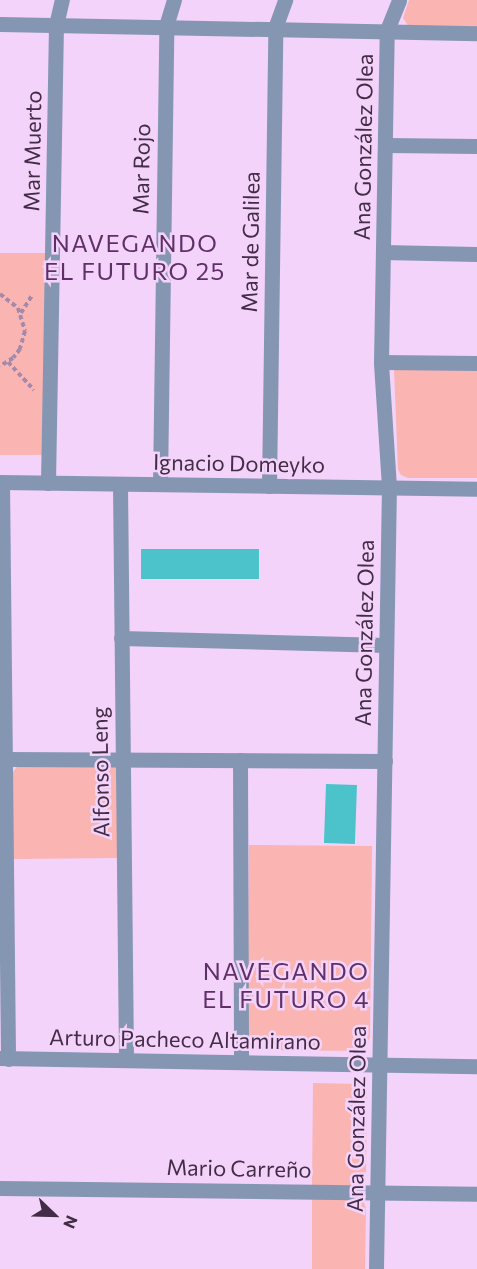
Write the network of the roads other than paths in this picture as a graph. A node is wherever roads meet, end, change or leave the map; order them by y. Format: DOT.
graph roads {
  1 [pos="62,0"];
  2 [pos="174,0"];
  3 [pos="285,0"];
  4 [pos="399,0"];
  5 [pos="0,24"];
  6 [pos="56,25"];
  7 [pos="166,26"];
  8 [pos="275,28"];
  9 [pos="387,30"];
  10 [pos="477,33"];
  11 [pos="385,145"];
  12 [pos="477,146"];
  13 [pos="383,252"];
  14 [pos="477,254"];
  15 [pos="381,362"];
  16 [pos="477,363"];
  17 [pos="1,482"];
  18 [pos="48,483"];
  19 [pos="120,484"];
  20 [pos="160,484"];
  21 [pos="269,486"];
  22 [pos="389,488"];
  23 [pos="477,489"];
  24 [pos="122,638"];
  25 [pos="386,645"];
  26 [pos="4,759"];
  27 [pos="122,759"];
  28 [pos="240,760"];
  29 [pos="384,761"];
  30 [pos="4,1058"];
  31 [pos="126,1060"];
  32 [pos="241,1062"];
  33 [pos="379,1064"];
  34 [pos="477,1066"];
  35 [pos="0,1188"];
  36 [pos="377,1192"];
  37 [pos="477,1194"];
  38 [pos="376,1269"];
  1 -- 6 [label="street, Mar Muerto"];
  2 -- 7 [label="street, Mar Rojo"];
  3 -- 8 [label="street, Mar de Galilea"];
  4 -- 9 [label="street, Ana González Olea"];
  5 -- 6 [label="street"];
  6 -- 7 [label="street"];
  6 -- 18 [label="street, Mar Muerto"];
  7 -- 8 [label="street"];
  7 -- 20 [label="street, Mar Rojo"];
  8 -- 9 [label="street"];
  8 -- 21 [label="street, Mar de Galilea"];
  9 -- 10 [label="street"];
  9 -- 11 [label="street, Ana González Olea"];
  11 -- 12 [label="street"];
  11 -- 13 [label="street, Ana González Olea"];
  13 -- 14 [label="street"];
  13 -- 15 [label="street, Ana González Olea"];
  15 -- 16 [label="street"];
  15 -- 22 [label="street, Ana González Olea"];
  17 -- 18 [label="street, Ignacio Domeyko"];
  17 -- 26 [label="street"];
  18 -- 19 [label="street, Ignacio Domeyko"];
  19 -- 20 [label="street, Ignacio Domeyko"];
  19 -- 24 [label="street, Alfonso Leng"];
  20 -- 21 [label="street, Ignacio Domeyko"];
  21 -- 22 [label="street, Ignacio Domeyko"];
  22 -- 23 [label="street, Ignacio Domeyko"];
  22 -- 25 [label="street, Ana González Olea"];
  24 -- 25 [label="street"];
  24 -- 27 [label="street, Alfonso Leng"];
  25 -- 29 [label="street, Ana González Olea"];
  26 -- 27 [label="street"];
  26 -- 30 [label="street"];
  27 -- 28 [label="street"];
  27 -- 31 [label="street, Alfonso Leng"];
  28 -- 29 [label="street"];
  28 -- 32 [label="street"];
  29 -- 33 [label="street, Ana González Olea"];
  30 -- 31 [label="street, Arturo Pacheco Altamirano"];
  31 -- 32 [label="street, Arturo Pacheco Altamirano"];
  32 -- 33 [label="street, Arturo Pacheco Altamirano"];
  33 -- 34 [label="street, Arturo Pacheco Altamirano"];
  33 -- 36 [label="street, Ana González Olea"];
  35 -- 36 [label="street, Mario Carreño"];
  36 -- 37 [label="street, Mario Carreño"];
  36 -- 38 [label="street, Ana González Olea"];
}
